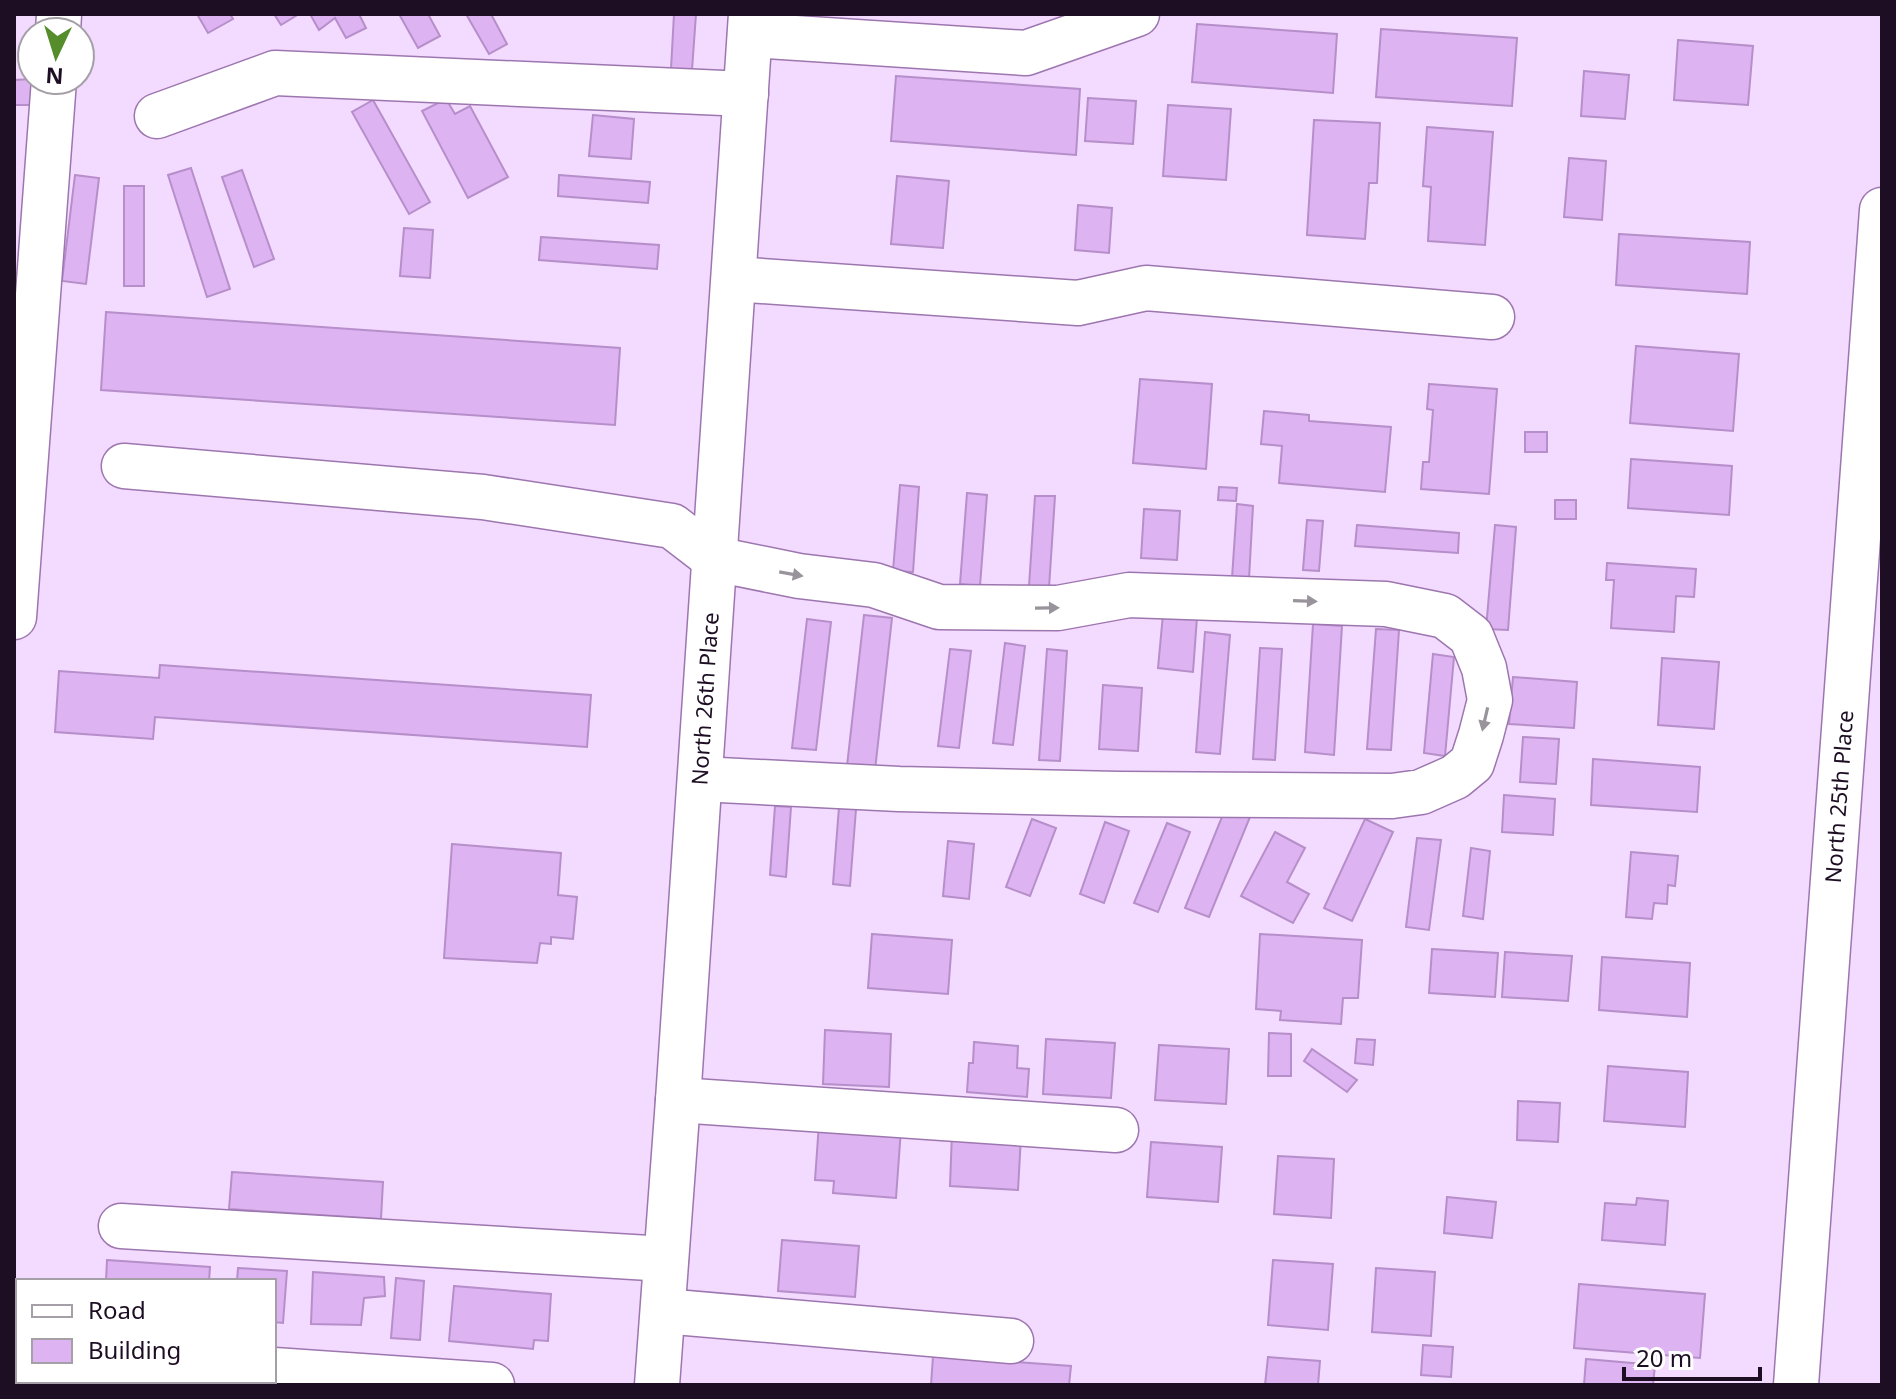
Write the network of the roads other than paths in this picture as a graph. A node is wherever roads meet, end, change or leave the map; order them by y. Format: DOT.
graph roads {
  1 [pos="1137,14"];
  2 [pos="751,24"];
  3 [pos="746,94"];
  4 [pos="53,96"];
  5 [pos="157,116"];
  6 [pos="1882,210"];
  7 [pos="734,279"];
  8 [pos="1492,317"];
  9 [pos="124,466"];
  10 [pos="715,559"];
  11 [pos="14,617"];
  12 [pos="700,779"];
  13 [pos="678,1100"];
  14 [pos="1116,1130"];
  15 [pos="121,1226"];
  16 [pos="666,1259"];
  17 [pos="663,1311"];
  18 [pos="1011,1341"];
  19 [pos="276,1370"];
  20 [pos="492,1385"];
  21 [pos="657,1385"];
  22 [pos="1796,1385"];
  1 -- 2 [label="street"];
  2 -- 3 [label="street, North 26th Place"];
  3 -- 5 [label="street"];
  3 -- 7 [label="street, North 26th Place"];
  4 -- 11 [label="street"];
  6 -- 22 [label="street, North 25th Place"];
  7 -- 8 [label="street"];
  7 -- 10 [label="street, North 26th Place"];
  9 -- 10 [label="street"];
  10 -- 12 [label="street, North 26th Place"];
  10 -- 12 [label="street, one-way"];
  12 -- 13 [label="street, North 26th Place"];
  13 -- 14 [label="street"];
  13 -- 16 [label="street, North 26th Place"];
  15 -- 16 [label="street"];
  16 -- 17 [label="street, North 26th Place"];
  17 -- 18 [label="street"];
  17 -- 21 [label="street, North 26th Place"];
  19 -- 20 [label="street"];
}
